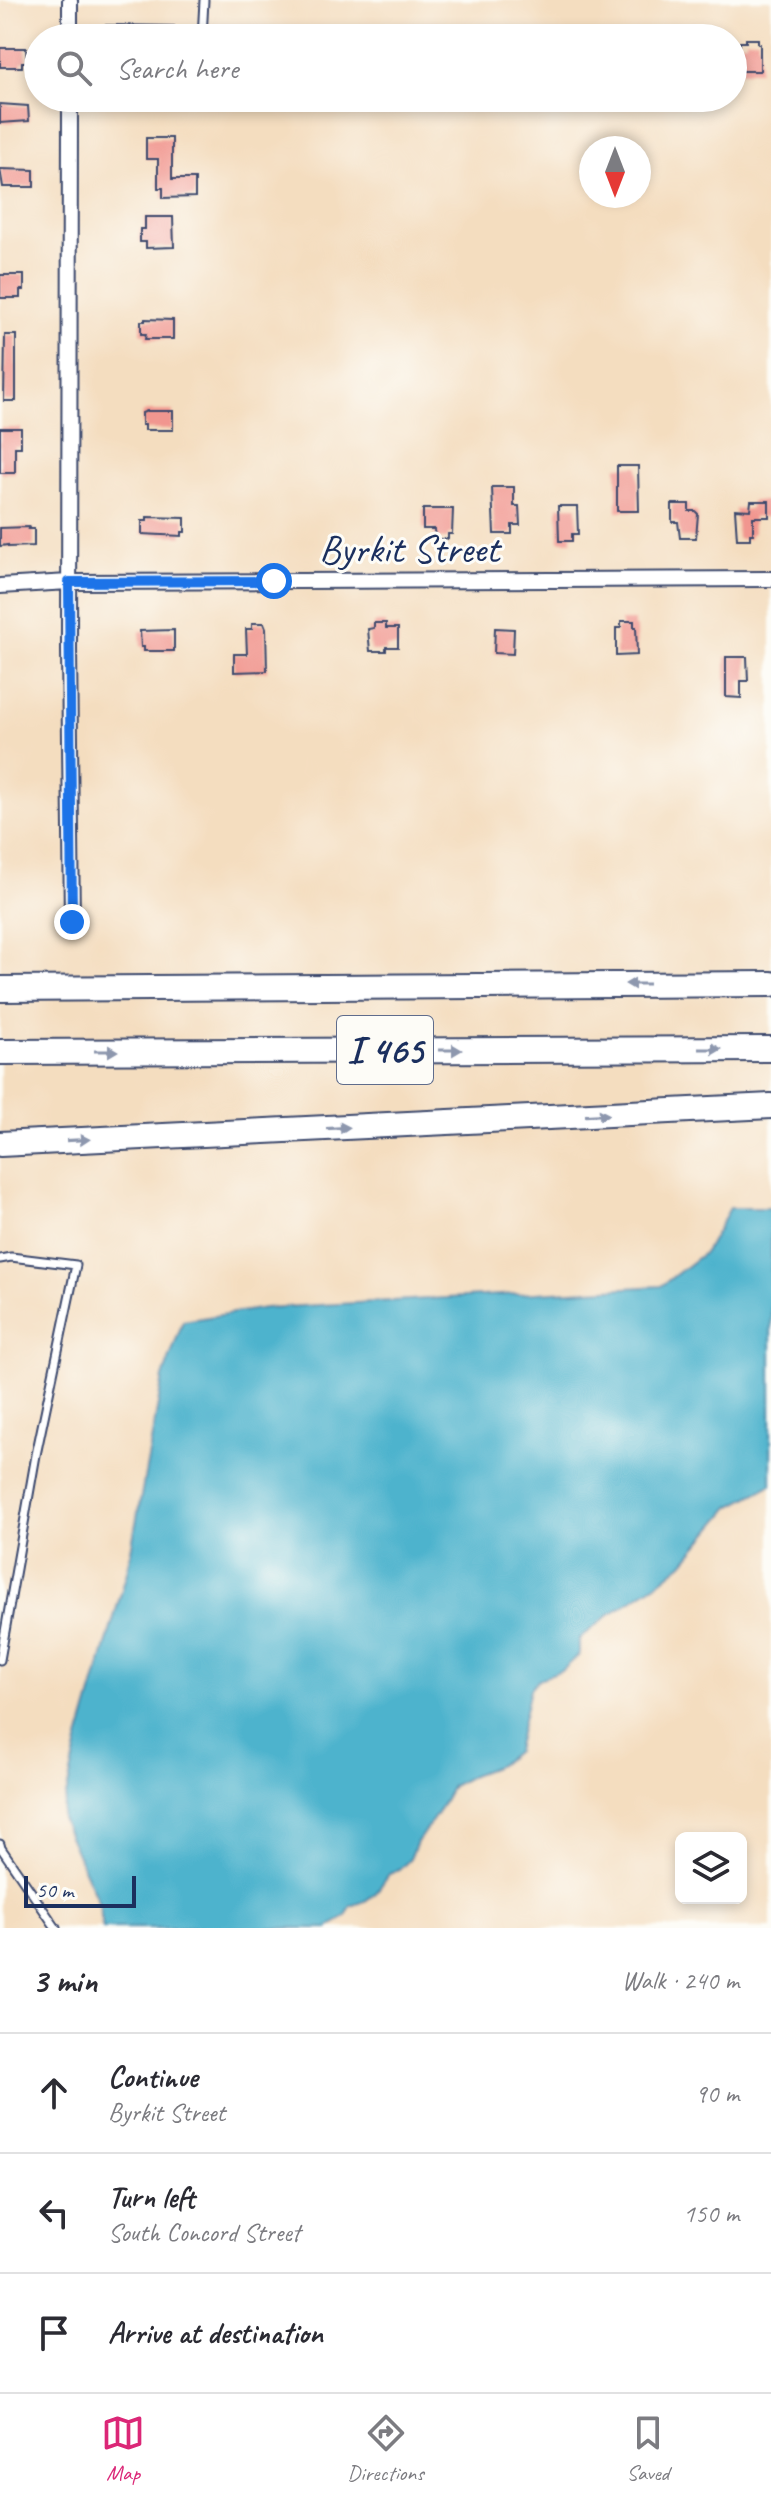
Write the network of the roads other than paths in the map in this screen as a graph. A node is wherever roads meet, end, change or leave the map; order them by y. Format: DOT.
graph roads {
  1 [pos="70,0"];
  2 [pos="204,0"];
  3 [pos="70,24"];
  4 [pos="203,24"];
  5 [pos="70,112"];
  6 [pos="771,579"];
  7 [pos="69,582"];
  8 [pos="0,586"];
  9 [pos="72,922"];
  10 [pos="0,972"];
  11 [pos="771,984"];
  12 [pos="368,988"];
  13 [pos="0,989"];
  14 [pos="771,1049"];
  15 [pos="0,1052"];
  16 [pos="771,1106"];
  17 [pos="0,1144"];
  18 [pos="0,1259"];
  19 [pos="0,1660"];
  20 [pos="0,1844"];
  21 [pos="56,1928"];
  1 -- 3 [label="street"];
  2 -- 4 [label="lane"];
  5 -- 7 [label="street"];
  6 -- 7 [label="street, Byrkit Street"];
  7 -- 8 [label="street, Byrkit Street"];
  7 -- 9 [label="street"];
  10 -- 12 [label="highway"];
  11 -- 12 [label="highway, I 465, one-way"];
  12 -- 13 [label="highway, I 465"];
  15 -- 14 [label="highway, I 465, one-way"];
  17 -- 16 [label="highway, one-way"];
  18 -- 19 [label="lane"];
  20 -- 21 [label="lane"];
}
